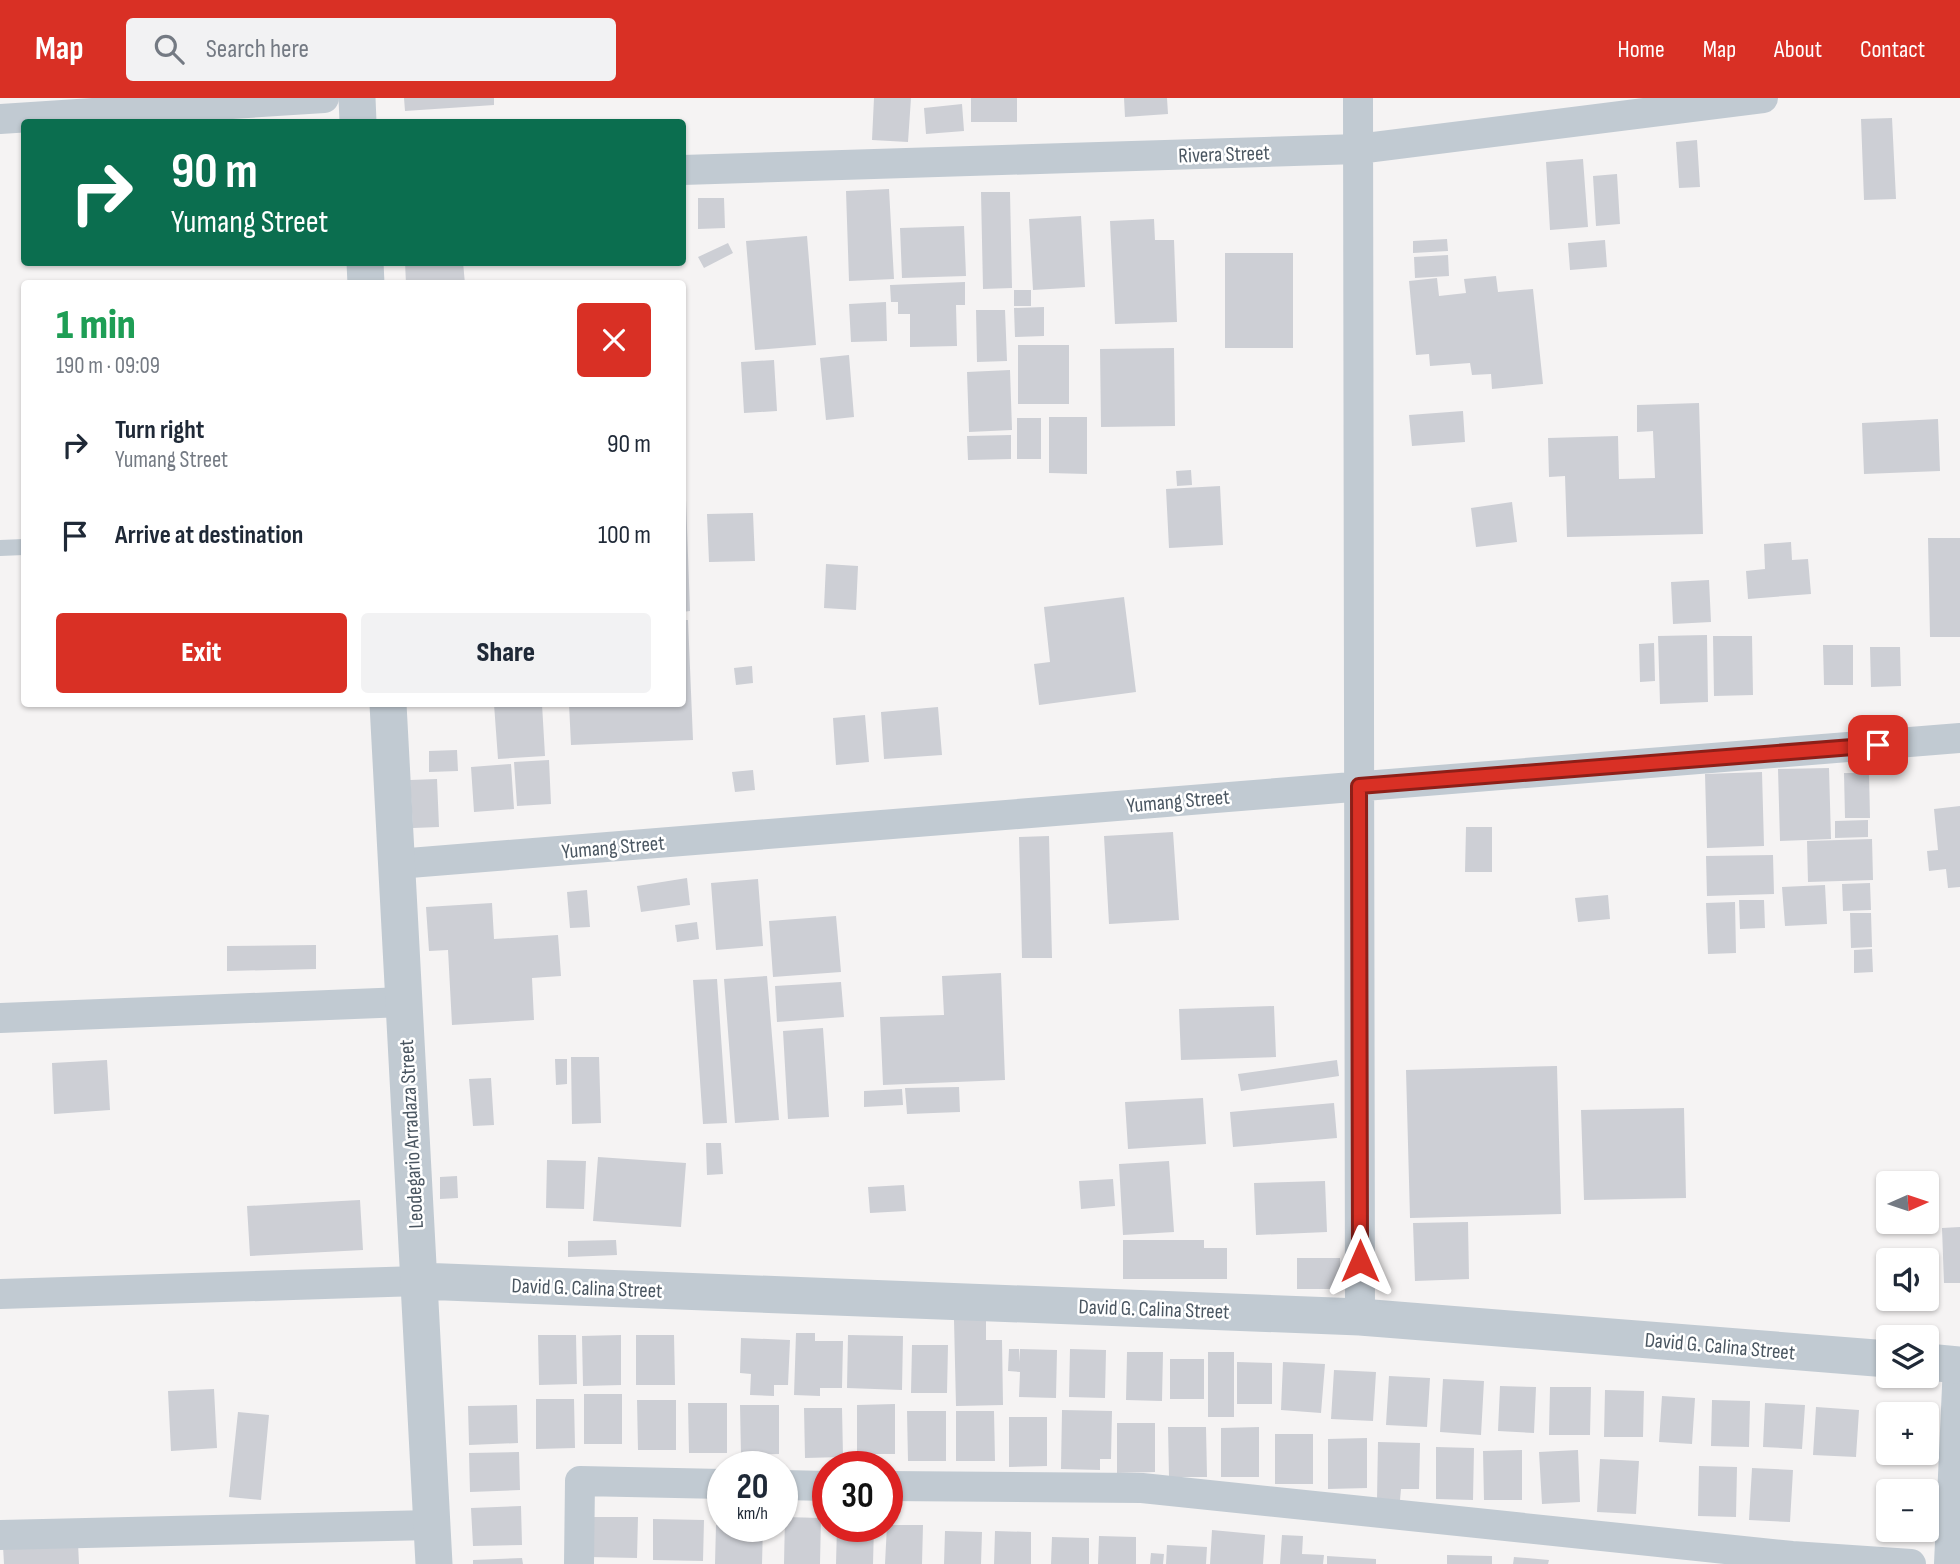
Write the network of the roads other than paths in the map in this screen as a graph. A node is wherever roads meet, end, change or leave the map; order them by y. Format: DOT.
graph roads {
  1 [pos="324,98"];
  2 [pos="356,98"];
  3 [pos="1358,98"];
  4 [pos="1763,98"];
  5 [pos="0,119"];
  6 [pos="358,119"];
  7 [pos="1358,149"];
  8 [pos="686,170"];
  9 [pos="21,547"];
  10 [pos="0,548"];
  11 [pos="388,707"];
  12 [pos="1960,738"];
  13 [pos="1359,786"];
  14 [pos="397,864"];
  15 [pos="404,1002"];
  16 [pos="0,1018"];
  17 [pos="419,1281"];
  18 [pos="0,1294"];
  19 [pos="1360,1317"];
  20 [pos="1876,1358"];
  21 [pos="1948,1364"];
  22 [pos="707,1484"];
  23 [pos="903,1486"];
  24 [pos="432,1525"];
  25 [pos="0,1535"];
  26 [pos="1792,1560"];
  27 [pos="434,1564"];
  28 [pos="579,1564"];
  29 [pos="1911,1564"];
  30 [pos="1949,1564"];
  1 -- 5 [label="street"];
  2 -- 6 [label="street"];
  3 -- 7 [label="street"];
  4 -- 7 [label="street, Rivera Street"];
  7 -- 8 [label="street, Rivera Street"];
  7 -- 13 [label="street"];
  9 -- 10 [label="lane"];
  11 -- 14 [label="street, Leodegario Arradaza Street"];
  12 -- 13 [label="street, Yumang Street"];
  13 -- 14 [label="street, Yumang Street"];
  13 -- 19 [label="street"];
  14 -- 15 [label="street, Leodegario Arradaza Street"];
  15 -- 16 [label="street"];
  15 -- 17 [label="street, Leodegario Arradaza Street"];
  17 -- 18 [label="street"];
  17 -- 19 [label="street, David G. Calina Street"];
  17 -- 24 [label="street, Leodegario Arradaza Street"];
  19 -- 20 [label="street, David G. Calina Street"];
  21 -- 30 [label="street"];
  22 -- 28 [label="street"];
  23 -- 26 [label="street"];
  24 -- 25 [label="street"];
  24 -- 27 [label="street, Leodegario Arradaza Street"];
  26 -- 29 [label="street"];
}
